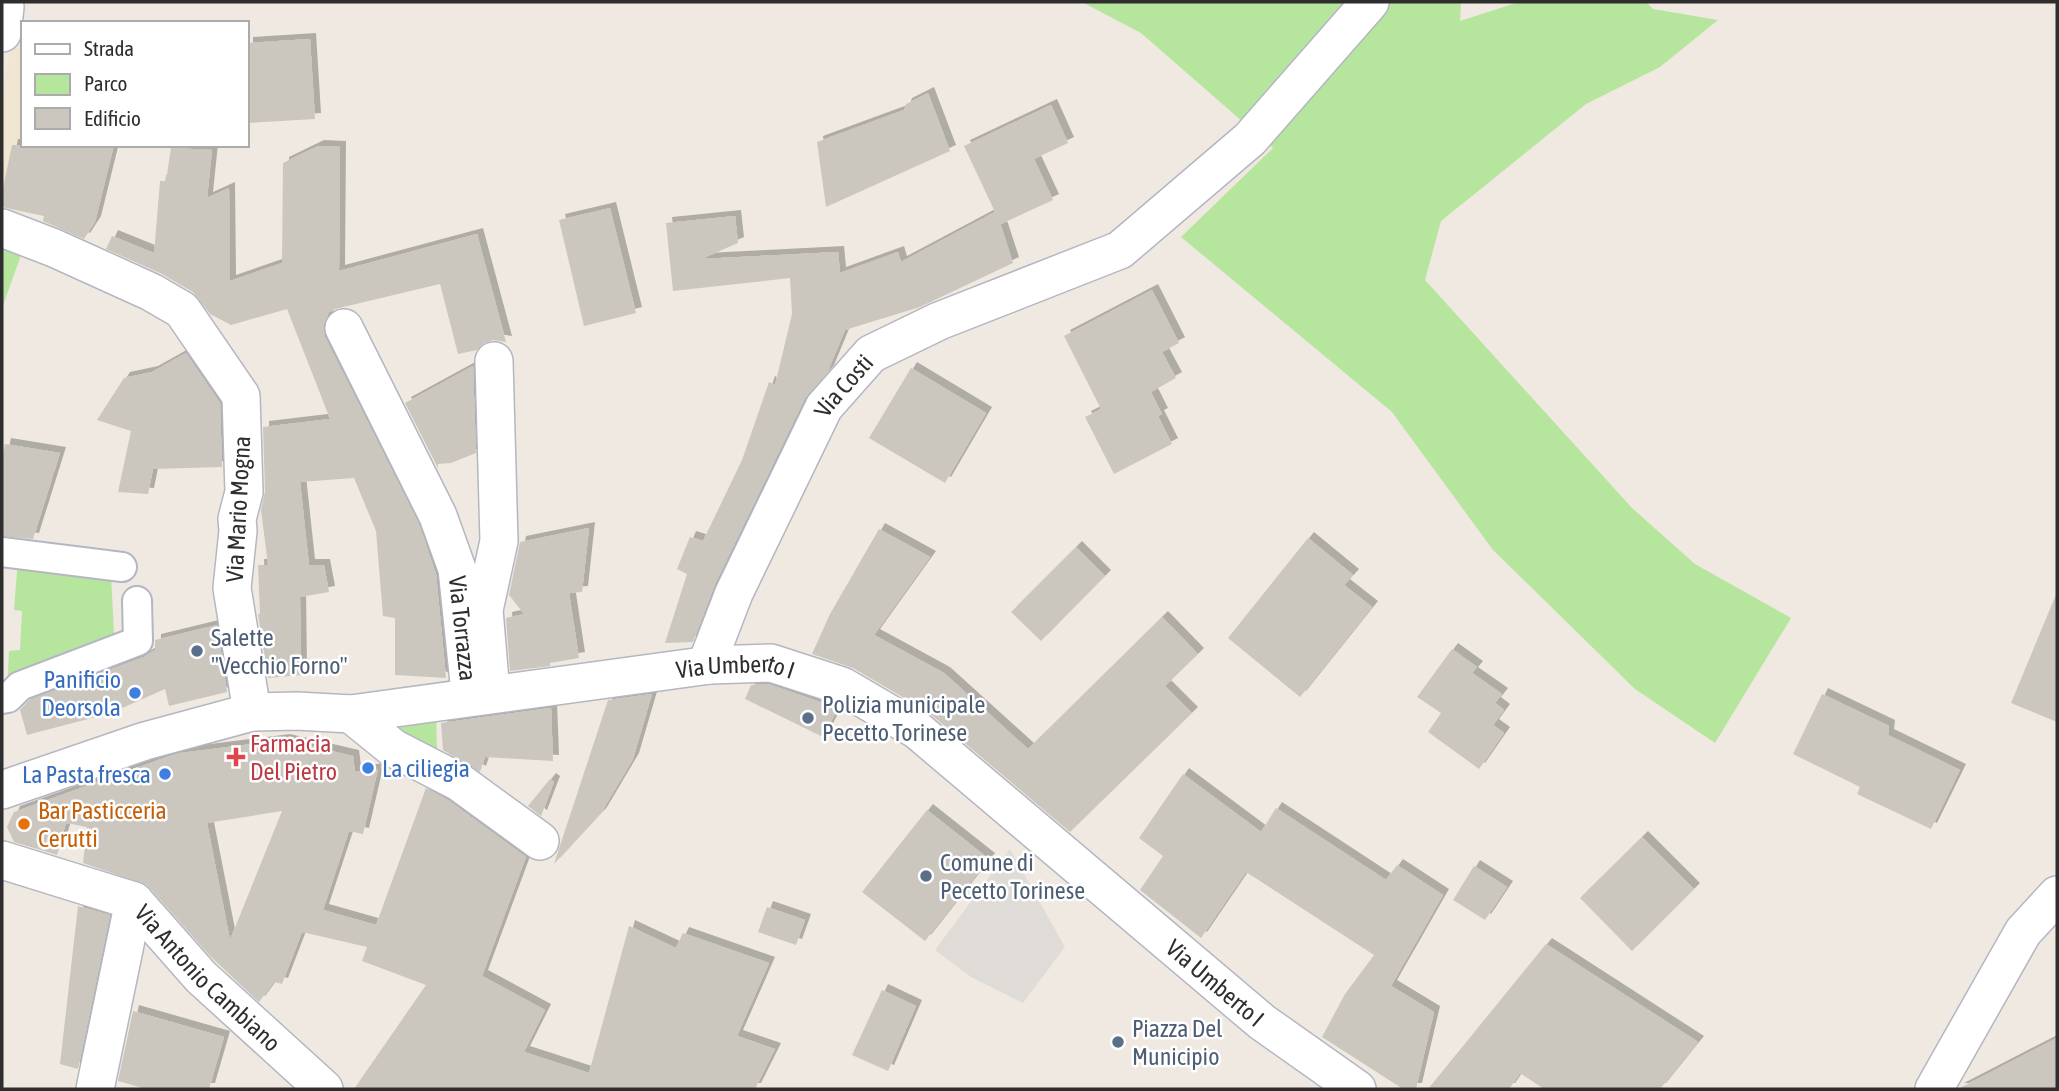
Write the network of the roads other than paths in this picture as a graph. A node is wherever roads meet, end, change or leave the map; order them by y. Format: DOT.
graph roads {
  1 [pos="1370,2"];
  2 [pos="2,228"];
  3 [pos="344,328"];
  4 [pos="494,361"];
  5 [pos="2,552"];
  6 [pos="122,566"];
  7 [pos="136,601"];
  8 [pos="710,665"];
  9 [pos="480,695"];
  10 [pos="2,699"];
  11 [pos="251,712"];
  12 [pos="351,714"];
  13 [pos="2,790"];
  14 [pos="540,841"];
  15 [pos="2,860"];
  16 [pos="2057,895"];
  17 [pos="134,901"];
  18 [pos="95,1089"];
  19 [pos="324,1089"];
  20 [pos="1357,1089"];
  21 [pos="1934,1089"];
  1 -- 8 [label="street, Via Costi"];
  2 -- 11 [label="street, Via Mario Mogna"];
  3 -- 9 [label="street, Via Torrazza"];
  4 -- 9 [label="street, Via Torrazza"];
  5 -- 6 [label="street"];
  7 -- 10 [label="street"];
  8 -- 9 [label="street, Via Umberto I"];
  8 -- 20 [label="street, Via Umberto I"];
  9 -- 12 [label="street, Via Umberto I"];
  11 -- 12 [label="street, Via Umberto I"];
  11 -- 13 [label="street, Via Umberto I"];
  12 -- 14 [label="street"];
  15 -- 17 [label="street, Via Antonio Cambiano"];
  16 -- 21 [label="street"];
  17 -- 18 [label="street"];
  17 -- 19 [label="street, Via Antonio Cambiano"];
}
